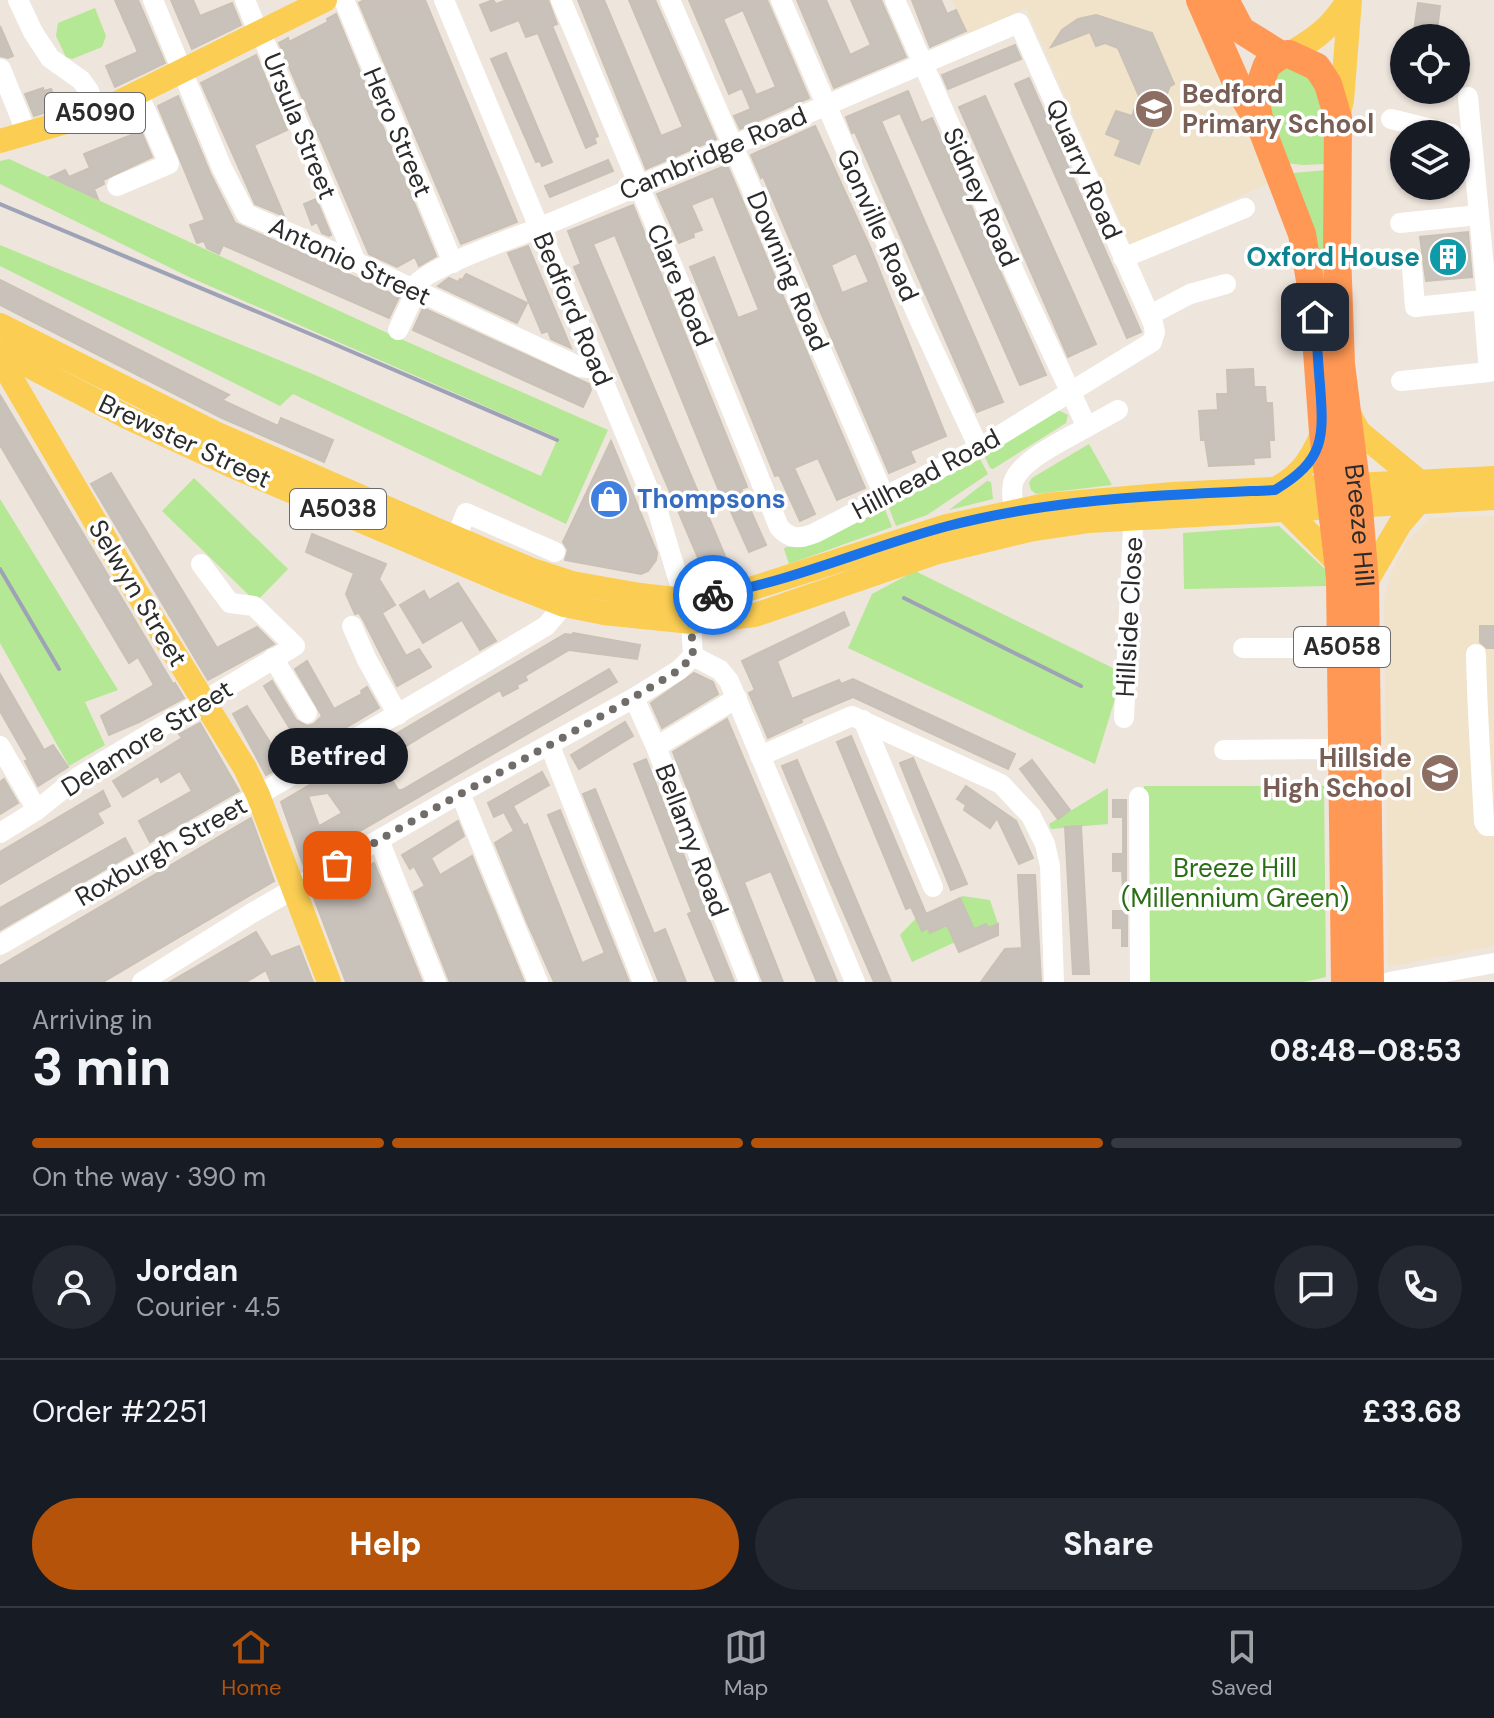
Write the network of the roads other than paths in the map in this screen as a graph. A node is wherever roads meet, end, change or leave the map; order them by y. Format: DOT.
graph roads {
  1 [pos="18,0"];
  2 [pos="153,0"];
  3 [pos="245,0"];
  4 [pos="325,0"];
  5 [pos="344,0"];
  6 [pos="444,0"];
  7 [pos="561,0"];
  8 [pos="670,0"];
  9 [pos="781,0"];
  10 [pos="895,0"];
  11 [pos="1200,0"];
  12 [pos="1225,0"];
  13 [pos="1350,0"];
  14 [pos="1019,23"];
  15 [pos="260,34"];
  16 [pos="1285,55"];
  17 [pos="922,64"];
  18 [pos="1,69"];
  19 [pos="184,71"];
  20 [pos="138,93"];
  21 [pos="825,105"];
  22 [pos="97,113"];
  23 [pos="1338,118"];
  24 [pos="1391,119"];
  25 [pos="1395,120"];
  26 [pos="1261,127"];
  27 [pos="27,134"];
  28 [pos="0,141"];
  29 [pos="735,146"];
  30 [pos="1470,178"];
  31 [pos="117,186"];
  32 [pos="639,186"];
  33 [pos="1245,208"];
  34 [pos="1479,215"];
  35 [pos="1400,223"];
  36 [pos="539,228"];
  37 [pos="1123,258"];
  38 [pos="356,262"];
  39 [pos="453,263"];
  40 [pos="1412,268"];
  41 [pos="1226,284"];
  42 [pos="414,290"];
  43 [pos="1488,300"];
  44 [pos="1150,315"];
  45 [pos="0,325"];
  46 [pos="398,330"];
  47 [pos="18,356"];
  48 [pos="596,365"];
  49 [pos="1401,381"];
  50 [pos="1071,393"];
  51 [pos="1344,406"];
  52 [pos="1118,410"];
  53 [pos="1087,427"];
  54 [pos="1323,432"];
  55 [pos="979,448"];
  56 [pos="1494,478"];
  57 [pos="1419,493"];
  58 [pos="1344,496"];
  59 [pos="885,498"];
  60 [pos="1494,498"];
  61 [pos="1281,500"];
  62 [pos="1134,507"];
  63 [pos="1017,522"];
  64 [pos="779,527"];
  65 [pos="456,538"];
  66 [pos="555,552"];
  67 [pos="1338,563"];
  68 [pos="201,564"];
  69 [pos="1365,584"];
  70 [pos="564,605"];
  71 [pos="687,611"];
  72 [pos="352,626"];
  73 [pos="1243,648"];
  74 [pos="1342,648"];
  75 [pos="1476,654"];
  76 [pos="693,656"];
  77 [pos="273,658"];
  78 [pos="634,698"];
  79 [pos="737,698"];
  80 [pos="204,702"];
  81 [pos="307,713"];
  82 [pos="398,715"];
  83 [pos="1124,718"];
  84 [pos="863,720"];
  85 [pos="0,746"];
  86 [pos="550,746"];
  87 [pos="656,747"];
  88 [pos="1343,749"];
  89 [pos="1224,750"];
  90 [pos="760,756"];
  91 [pos="460,793"];
  92 [pos="258,795"];
  93 [pos="1139,797"];
  94 [pos="37,810"];
  95 [pos="1494,826"];
  96 [pos="0,833"];
  97 [pos="379,840"];
  98 [pos="933,887"];
  99 [pos="292,890"];
  100 [pos="0,945"];
  101 [pos="1494,963"];
  102 [pos="1140,974"];
  103 [pos="142,982"];
  104 [pos="329,982"];
  105 [pos="436,982"];
  106 [pos="538,982"];
  107 [pos="643,982"];
  108 [pos="749,982"];
  109 [pos="855,982"];
  110 [pos="1054,982"];
  111 [pos="1345,982"];
  112 [pos="1370,982"];
  113 [pos="1389,982"];
  1 -- 22 [label="street"];
  2 -- 19 [label="street, Antonio Street"];
  3 -- 15 [label="street, Ursula Street"];
  4 -- 15 [label="main road, A5090"];
  5 -- 39 [label="street, Hero Street"];
  6 -- 36 [label="street, Bedford Road"];
  7 -- 32 [label="street, Clare Road"];
  8 -- 29 [label="street, Downing Road"];
  9 -- 21 [label="street, Gonville Road"];
  10 -- 17 [label="street, Sidney Road"];
  11 -- 26 [label="highway, A5058"];
  12 -- 16 [label="highway, A5058"];
  13 -- 16 [label="main road, Breeze Hill"];
  13 -- 23 [label="main road, Breeze Hill"];
  14 -- 17 [label="street, Cambridge Road"];
  14 -- 37 [label="street, Quarry Road"];
  15 -- 19 [label="main road, A5090"];
  15 -- 38 [label="street, Ursula Street"];
  16 -- 23 [label="highway, Breeze Hill / A5058"];
  16 -- 26 [label="highway, Breeze Hill / A5058"];
  17 -- 21 [label="street, Cambridge Road"];
  17 -- 50 [label="street, Sidney Road"];
  18 -- 27 [label="street"];
  19 -- 20 [label="main road, A5090"];
  19 -- 38 [label="street, Antonio Street"];
  20 -- 22 [label="main road, A5090"];
  20 -- 31 [label="street"];
  21 -- 29 [label="street, Cambridge Road"];
  21 -- 55 [label="street, Gonville Road"];
  22 -- 27 [label="main road, A5090"];
  23 -- 51 [label="highway, Breeze Hill / A5058"];
  24 -- 25 [label="street"];
  26 -- 54 [label="highway, Breeze Hill / A5058"];
  27 -- 28 [label="main road, A5090"];
  29 -- 32 [label="street, Cambridge Road"];
  29 -- 59 [label="street, Downing Road"];
  30 -- 34 [label="street"];
  32 -- 36 [label="street, Cambridge Road"];
  32 -- 64 [label="street, Clare Road"];
  33 -- 37 [label="street"];
  34 -- 35 [label="street"];
  34 -- 43 [label="street"];
  36 -- 39 [label="street, Cambridge Road"];
  36 -- 48 [label="street, Bedford Road"];
  37 -- 44 [label="street, Quarry Road"];
  38 -- 42 [label="street, Antonio Street"];
  39 -- 42 [label="street, Cambridge Road"];
  40 -- 43 [label="street"];
  41 -- 44 [label="street"];
  42 -- 46 [label="street"];
  42 -- 48 [label="street, Antonio Street"];
  43 -- 49 [label="street"];
  44 -- 50 [label="street, Hillhead Road"];
  45 -- 47 [label="main road, Brewster Street / A5038"];
  47 -- 65 [label="main road, Brewster Street / A5038"];
  47 -- 70 [label="main road, Brewster Street / A5038"];
  47 -- 80 [label="main road, Selwyn Street"];
  48 -- 71 [label="street, Bedford Road"];
  50 -- 53 [label="street"];
  50 -- 55 [label="street, Hillhead Road"];
  51 -- 57 [label="main road"];
  51 -- 58 [label="highway, Breeze Hill / A5058"];
  52 -- 53 [label="street, Hillhead Road"];
  53 -- 63 [label="street, Hillhead Road"];
  54 -- 58 [label="highway, Breeze Hill / A5058"];
  54 -- 61 [label="main road"];
  55 -- 59 [label="street, Hillhead Road"];
  56 -- 57 [label="main road, A5038"];
  57 -- 58 [label="main road, A5038"];
  57 -- 60 [label="main road, A5038"];
  57 -- 69 [label="main road"];
  58 -- 61 [label="main road, A5038"];
  58 -- 67 [label="highway, Breeze Hill / A5058"];
  58 -- 69 [label="highway, Breeze Hill / A5058"];
  59 -- 64 [label="street, Hillhead Road"];
  61 -- 62 [label="main road, A5038"];
  61 -- 67 [label="main road"];
  62 -- 63 [label="main road, A5038"];
  62 -- 83 [label="street, Hillside Close"];
  63 -- 71 [label="main road, A5038"];
  65 -- 66 [label="street"];
  65 -- 71 [label="main road, Brewster Street / A5038"];
  67 -- 74 [label="highway, Breeze Hill / A5058"];
  68 -- 77 [label="street, Delamore Street"];
  69 -- 112 [label="highway, Breeze Hill / A5058"];
  70 -- 71 [label="main road, Brewster Street / A5038"];
  70 -- 82 [label="street, Roxburgh Street"];
  71 -- 76 [label="street, Bedford Road"];
  72 -- 82 [label="street"];
  73 -- 74 [label="street"];
  74 -- 88 [label="highway, Breeze Hill / A5058"];
  75 -- 95 [label="street"];
  76 -- 78 [label="street"];
  76 -- 79 [label="street"];
  77 -- 80 [label="street, Delamore Street"];
  77 -- 81 [label="street"];
  78 -- 86 [label="street"];
  78 -- 87 [label="street, Bellamy Road"];
  79 -- 87 [label="street"];
  79 -- 90 [label="street"];
  80 -- 92 [label="main road, Selwyn Street"];
  80 -- 94 [label="street, Delamore Street"];
  82 -- 92 [label="street, Roxburgh Street"];
  84 -- 90 [label="street"];
  84 -- 98 [label="street"];
  84 -- 110 [label="street"];
  85 -- 94 [label="street"];
  86 -- 91 [label="street"];
  86 -- 107 [label="street"];
  87 -- 108 [label="street, Bellamy Road"];
  88 -- 89 [label="street"];
  88 -- 111 [label="highway, Breeze Hill / A5058"];
  90 -- 109 [label="street"];
  91 -- 97 [label="street"];
  91 -- 106 [label="street"];
  92 -- 99 [label="main road, Selwyn Street"];
  92 -- 100 [label="street, Roxburgh Street"];
  93 -- 102 [label="street"];
  94 -- 96 [label="street, Delamore Street"];
  97 -- 99 [label="street"];
  97 -- 105 [label="street"];
  99 -- 103 [label="street"];
  99 -- 104 [label="main road, Selwyn Street"];
  101 -- 113 [label="street"];
}
